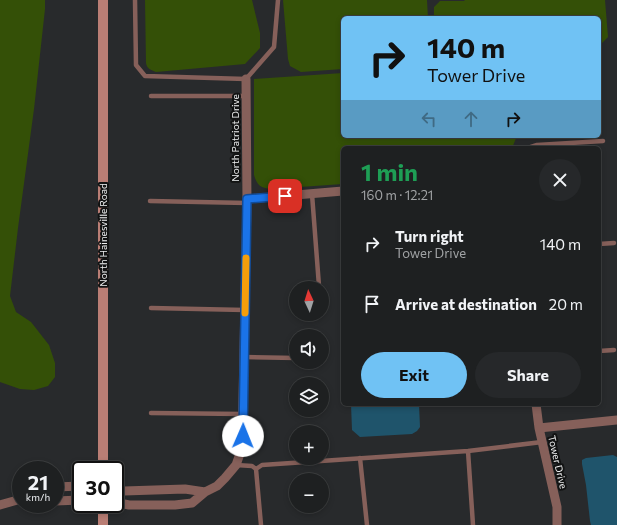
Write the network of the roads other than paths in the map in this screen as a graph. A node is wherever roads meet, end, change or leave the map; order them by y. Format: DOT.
graph roads {
  1 [pos="103,0"];
  2 [pos="135,0"];
  3 [pos="278,0"];
  4 [pos="246,79"];
  5 [pos="151,96"];
  6 [pos="246,96"];
  7 [pos="603,141"];
  8 [pos="534,146"];
  9 [pos="341,191"];
  10 [pos="312,194"];
  11 [pos="150,201"];
  12 [pos="247,201"];
  13 [pos="614,243"];
  14 [pos="601,244"];
  15 [pos="319,281"];
  16 [pos="151,308"];
  17 [pos="245,310"];
  18 [pos="614,350"];
  19 [pos="601,351"];
  20 [pos="244,357"];
  21 [pos="289,358"];
  22 [pos="536,406"];
  23 [pos="151,413"];
  24 [pos="243,414"];
  25 [pos="617,420"];
  26 [pos="539,428"];
  27 [pos="542,442"];
  28 [pos="468,451"];
  29 [pos="360,458"];
  30 [pos="103,461"];
  31 [pos="236,465"];
  32 [pos="256,469"];
  33 [pos="124,490"];
  34 [pos="204,492"];
  35 [pos="12,502"];
  36 [pos="124,504"];
  37 [pos="0,505"];
  38 [pos="103,513"];
  39 [pos="103,525"];
  40 [pos="262,525"];
  41 [pos="367,525"];
  42 [pos="474,525"];
  43 [pos="557,525"];
  1 -- 30 [label="main road, North Hainesville Road"];
  2 -- 4 [label="lane"];
  3 -- 4 [label="lane"];
  4 -- 6 [label="street, North Patriot Drive"];
  5 -- 6 [label="lane"];
  6 -- 12 [label="street, North Patriot Drive"];
  7 -- 8 [label="lane"];
  9 -- 10 [label="street"];
  10 -- 12 [label="street"];
  10 -- 15 [label="lane"];
  11 -- 12 [label="lane"];
  12 -- 17 [label="street, North Patriot Drive"];
  13 -- 14 [label="lane"];
  16 -- 17 [label="lane"];
  17 -- 20 [label="street, North Patriot Drive"];
  18 -- 19 [label="lane"];
  20 -- 21 [label="lane"];
  20 -- 24 [label="street, North Patriot Drive"];
  22 -- 26 [label="street, Tower Drive"];
  23 -- 24 [label="lane"];
  24 -- 31 [label="street, North Patriot Drive"];
  25 -- 26 [label="street"];
  26 -- 27 [label="street, Tower Drive"];
  27 -- 28 [label="lane"];
  27 -- 43 [label="street, Tower Drive"];
  28 -- 29 [label="lane"];
  28 -- 42 [label="lane"];
  29 -- 32 [label="lane"];
  29 -- 41 [label="lane"];
  31 -- 32 [label="lane"];
  31 -- 34 [label="street, North Patriot Drive"];
  32 -- 40 [label="lane"];
  33 -- 34 [label="street"];
  34 -- 36 [label="street, North Patriot Drive"];
  35 -- 37 [label="street"];
  38 -- 39 [label="main road"];
}
